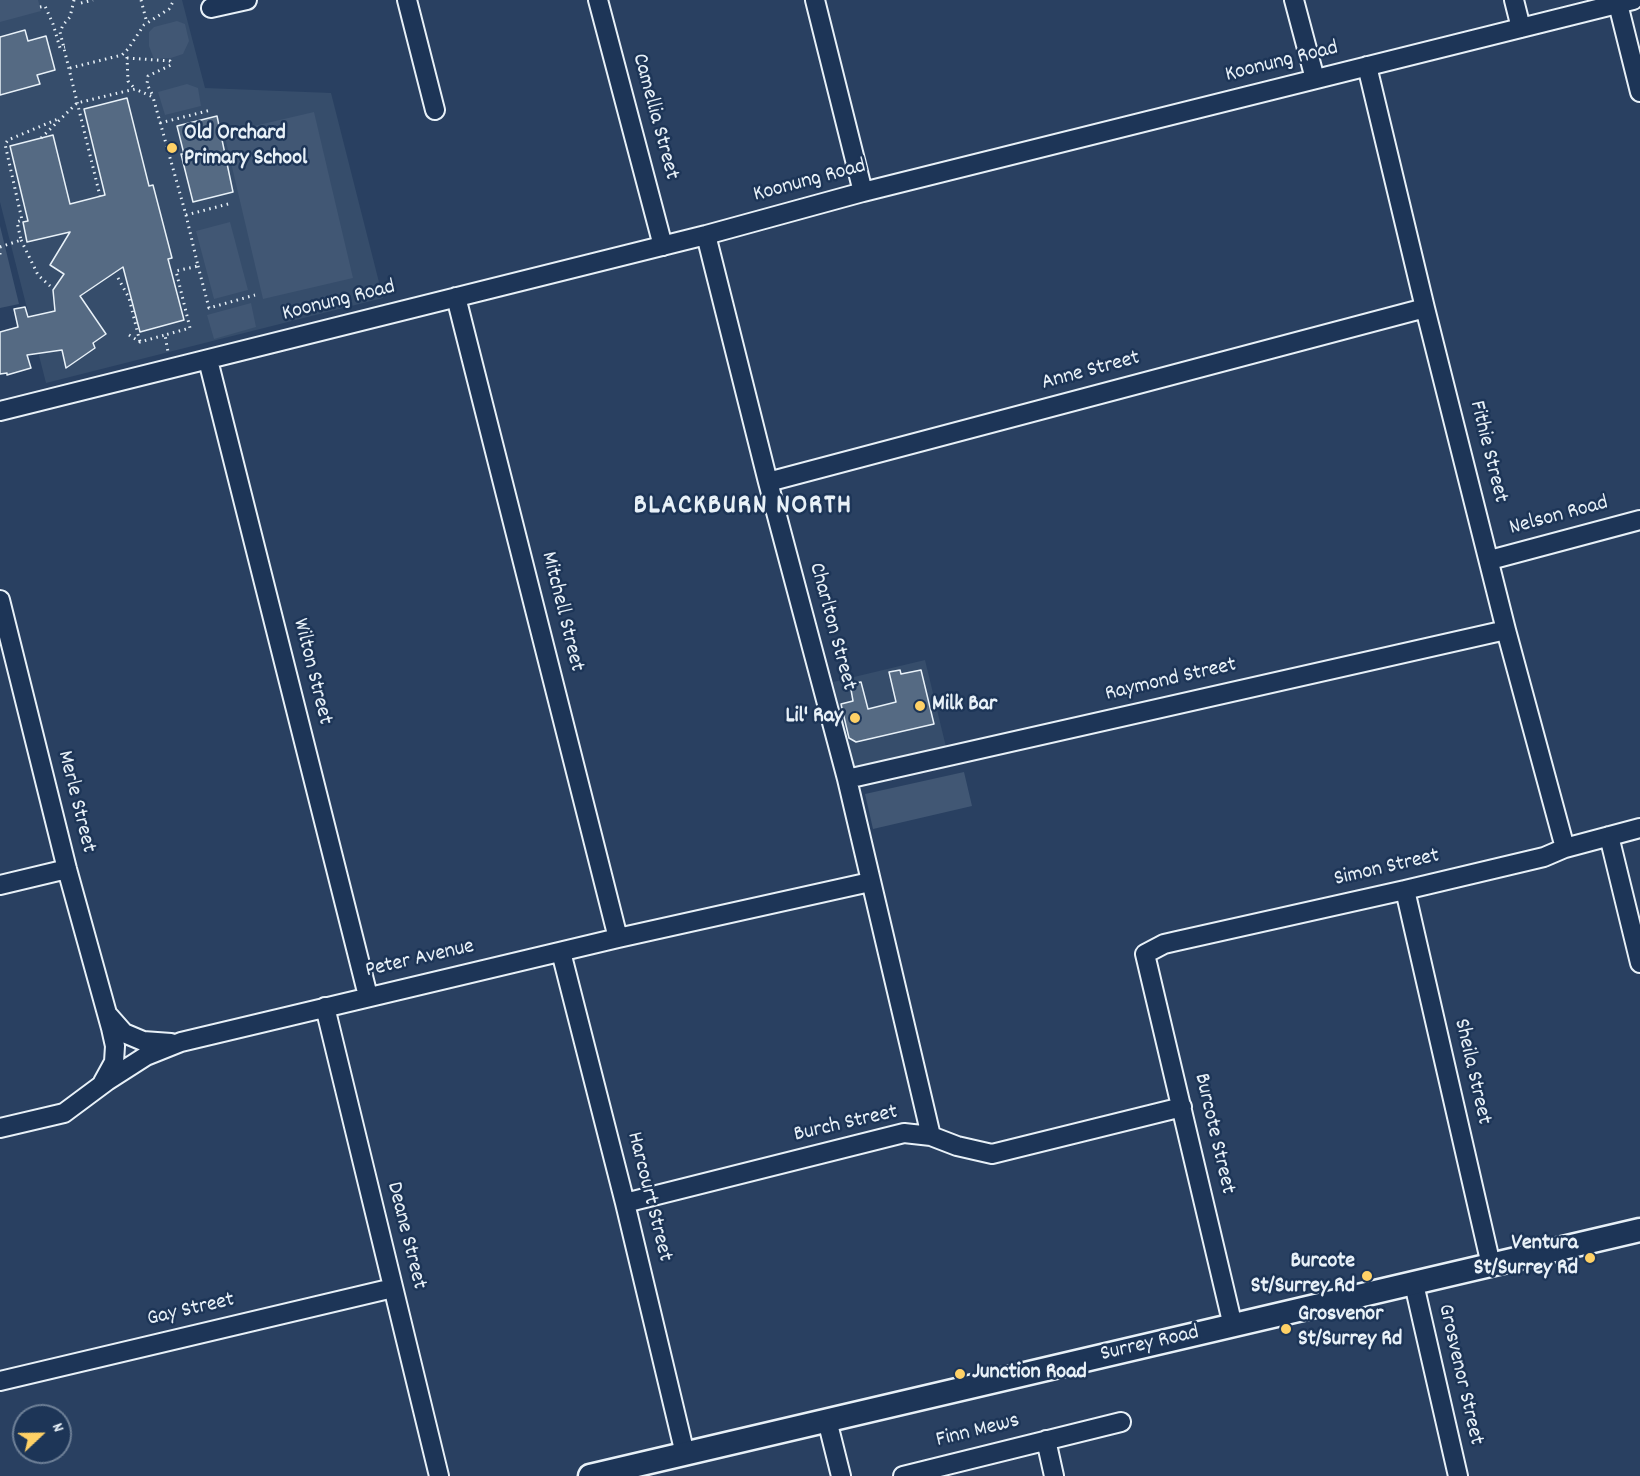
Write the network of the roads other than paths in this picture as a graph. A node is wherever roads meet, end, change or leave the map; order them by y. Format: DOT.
graph roads {
  1 [pos="247,0"];
  2 [pos="407,0"];
  3 [pos="598,0"];
  4 [pos="814,0"];
  5 [pos="1294,0"];
  6 [pos="1514,0"];
  7 [pos="1625,2"];
  8 [pos="211,8"];
  9 [pos="1521,28"];
  10 [pos="1367,66"];
  11 [pos="1315,79"];
  12 [pos="1640,92"];
  13 [pos="435,111"];
  14 [pos="862,192"];
  15 [pos="706,235"];
  16 [pos="663,246"];
  17 [pos="456,297"];
  18 [pos="1425,308"];
  19 [pos="208,360"];
  20 [pos="0,411"];
  21 [pos="768,482"];
  22 [pos="1640,520"];
  23 [pos="1490,560"];
  24 [pos="0,600"];
  25 [pos="1506,630"];
  26 [pos="5,646"];
  27 [pos="846,779"];
  28 [pos="1640,828"];
  29 [pos="1609,836"];
  30 [pos="1565,848"];
  31 [pos="67,869"];
  32 [pos="870,882"];
  33 [pos="0,885"];
  34 [pos="1405,890"];
  35 [pos="618,938"];
  36 [pos="561,952"];
  37 [pos="1145,954"];
  38 [pos="1640,963"];
  39 [pos="368,996"];
  40 [pos="325,1007"];
  41 [pos="108,1014"];
  42 [pos="181,1042"];
  43 [pos="101,1086"];
  44 [pos="1182,1107"];
  45 [pos="0,1128"];
  46 [pos="931,1136"];
  47 [pos="625,1203"];
  48 [pos="1640,1230"];
  49 [pos="1491,1265"];
  50 [pos="1414,1284"];
  51 [pos="393,1288"];
  52 [pos="1233,1326"];
  53 [pos="0,1380"];
  54 [pos="827,1420"];
  55 [pos="1121,1422"];
  56 [pos="1046,1440"];
  57 [pos="685,1454"];
  58 [pos="923,1474"];
  59 [pos="439,1476"];
  60 [pos="590,1476"];
  61 [pos="841,1476"];
  62 [pos="903,1476"];
  63 [pos="1054,1476"];
  64 [pos="1458,1476"];
  1 -- 8 [label="street"];
  2 -- 13 [label="street"];
  3 -- 16 [label="street, Camellia Street"];
  4 -- 14 [label="street"];
  5 -- 11 [label="street"];
  6 -- 9 [label="street"];
  7 -- 9 [label="street, Koonung Road"];
  7 -- 12 [label="street"];
  9 -- 10 [label="street, Koonung Road"];
  10 -- 11 [label="street, Koonung Road"];
  10 -- 18 [label="street, Fithie Street"];
  11 -- 14 [label="street, Koonung Road"];
  14 -- 15 [label="street, Koonung Road"];
  15 -- 16 [label="street, Koonung Road"];
  15 -- 21 [label="street, Charlton Street"];
  16 -- 17 [label="street, Koonung Road"];
  17 -- 19 [label="street, Koonung Road"];
  17 -- 35 [label="street, Mitchell Street"];
  18 -- 21 [label="street, Anne Street"];
  18 -- 23 [label="street, Fithie Street"];
  19 -- 20 [label="street, Koonung Road"];
  19 -- 39 [label="street, Wilton Street"];
  21 -- 27 [label="street, Charlton Street"];
  22 -- 23 [label="street, Nelson Road"];
  23 -- 25 [label="street, Fithie Street"];
  24 -- 26 [label="street, Merle Street"];
  25 -- 27 [label="street, Raymond Street"];
  25 -- 30 [label="street, Fithie Street"];
  26 -- 31 [label="street, Merle Street"];
  27 -- 32 [label="street, Charlton Street"];
  28 -- 29 [label="street, Simon Street"];
  29 -- 30 [label="street, Simon Street"];
  29 -- 38 [label="street"];
  30 -- 34 [label="street, Simon Street"];
  31 -- 33 [label="street"];
  31 -- 41 [label="street, Merle Street"];
  32 -- 35 [label="street, Peter Avenue"];
  32 -- 46 [label="street, Charlton Street"];
  34 -- 37 [label="street, Simon Street"];
  34 -- 49 [label="street, Sheila Street"];
  35 -- 36 [label="street, Peter Avenue"];
  36 -- 39 [label="street, Peter Avenue"];
  36 -- 47 [label="street, Harcourt Street"];
  37 -- 44 [label="street, Burcote Street"];
  39 -- 40 [label="street, Peter Avenue"];
  40 -- 42 [label="street, Peter Avenue"];
  40 -- 51 [label="street, Deane Street"];
  41 -- 42 [label="street, Merle Street"];
  41 -- 43 [label="street, Merle Street"];
  42 -- 43 [label="street, Peter Avenue"];
  43 -- 45 [label="street, Peter Avenue"];
  44 -- 46 [label="street, Burch Street"];
  44 -- 52 [label="street, Burcote Street"];
  46 -- 47 [label="street, Burch Street"];
  47 -- 57 [label="street, Harcourt Street"];
  48 -- 49 [label="main road, Surrey Road"];
  49 -- 50 [label="main road, Surrey Road"];
  50 -- 52 [label="main road, Surrey Road"];
  50 -- 64 [label="street, Grosvenor Street"];
  51 -- 53 [label="street, Gay Street"];
  51 -- 59 [label="street, Deane Street"];
  52 -- 54 [label="main road, Surrey Road"];
  54 -- 57 [label="main road, Surrey Road"];
  54 -- 61 [label="street"];
  55 -- 56 [label="street, Finn Mews"];
  56 -- 58 [label="street, Finn Mews"];
  56 -- 63 [label="street, Finn Mews"];
  57 -- 60 [label="main road, Surrey Road"];
  58 -- 62 [label="street, Finn Mews"];
}
